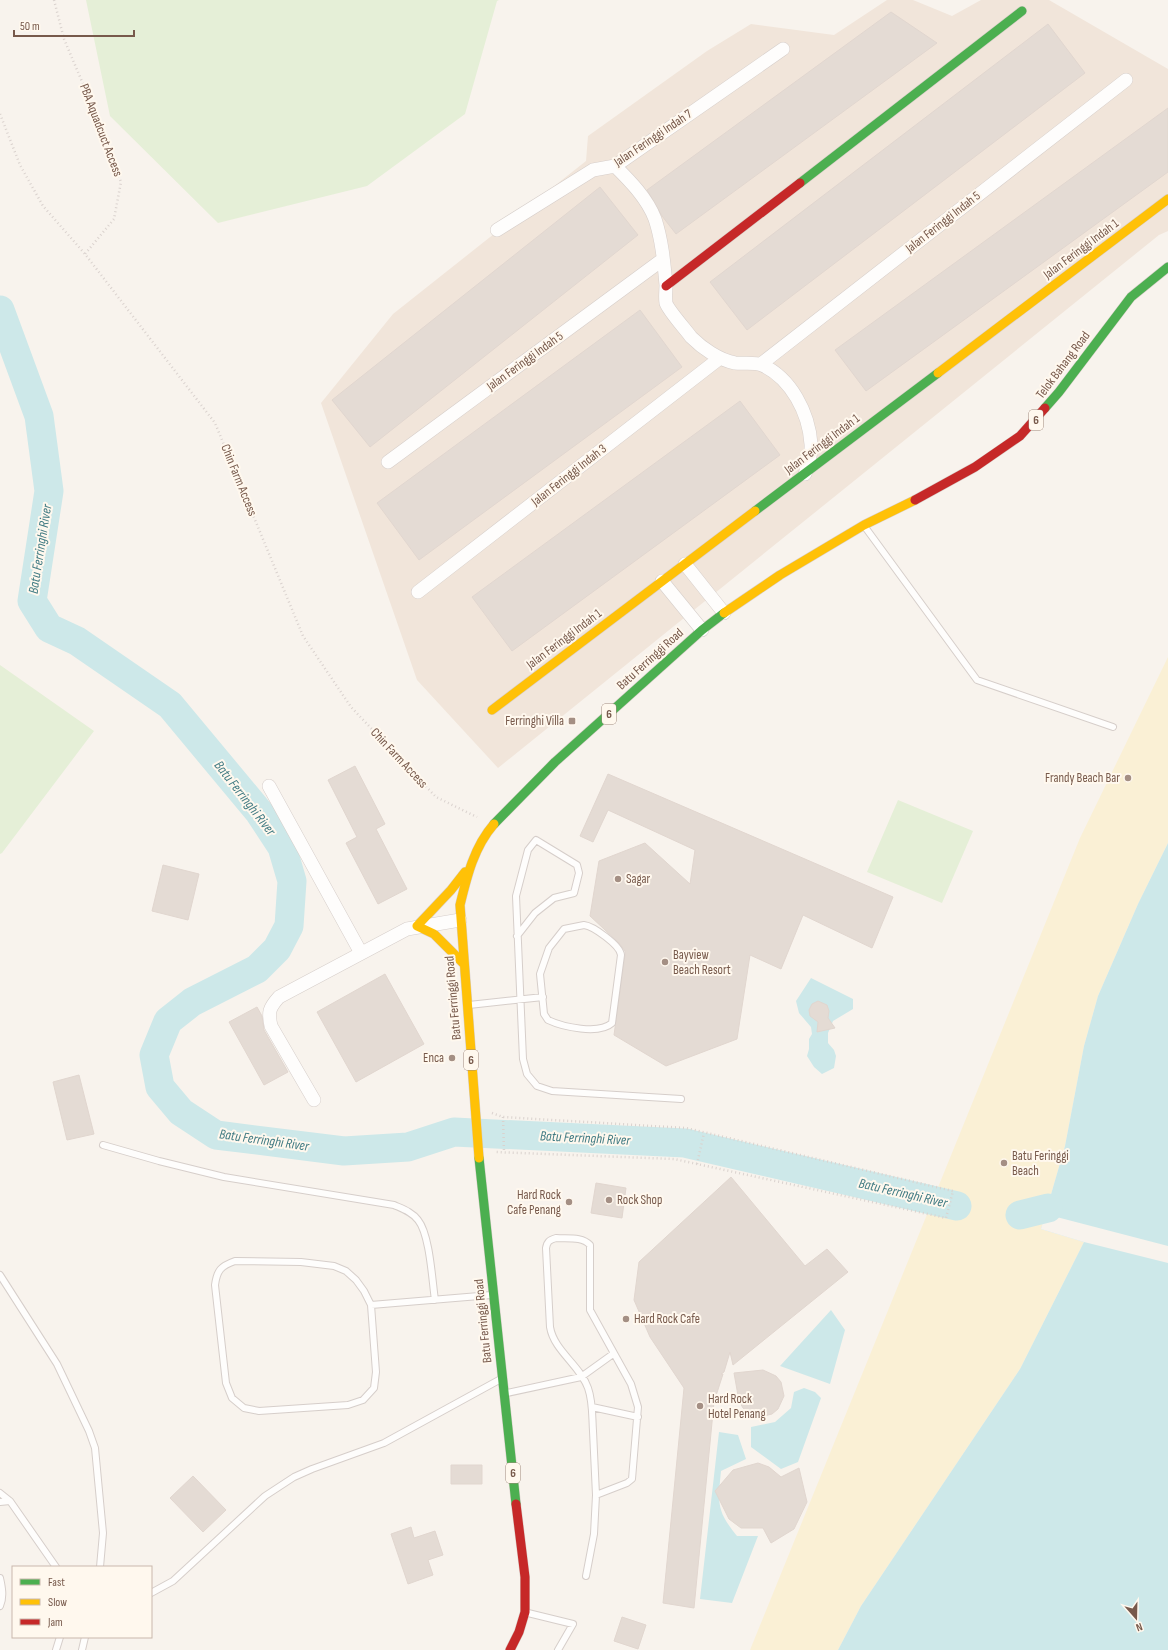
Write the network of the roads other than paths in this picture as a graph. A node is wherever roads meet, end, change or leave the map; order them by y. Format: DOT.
graph roads {
  1 [pos="1022,11"];
  2 [pos="783,49"];
  3 [pos="1126,80"];
  4 [pos="615,166"];
  5 [pos="1168,200"];
  6 [pos="498,230"];
  7 [pos="662,260"];
  8 [pos="1168,267"];
  9 [pos="666,286"];
  10 [pos="720,358"];
  11 [pos="761,364"];
  12 [pos="388,462"];
  13 [pos="805,474"];
  14 [pos="864,525"];
  15 [pos="685,564"];
  16 [pos="662,581"];
  17 [pos="418,592"];
  18 [pos="724,613"];
  19 [pos="702,630"];
  20 [pos="492,710"];
  21 [pos="1112,727"];
  22 [pos="269,786"];
  23 [pos="471,863"];
  24 [pos="460,920"];
  25 [pos="417,926"];
  26 [pos="517,936"];
  27 [pos="361,953"];
  28 [pos="463,963"];
  29 [pos="543,996"];
  30 [pos="520,998"];
  31 [pos="467,1006"];
  32 [pos="682,1099"];
  33 [pos="314,1100"];
  34 [pos="103,1145"];
  35 [pos="0,1275"];
  36 [pos="493,1295"];
  37 [pos="435,1300"];
  38 [pos="371,1304"];
  39 [pos="613,1354"];
  40 [pos="581,1377"];
  41 [pos="502,1378"];
  42 [pos="504,1394"];
  43 [pos="592,1407"];
  44 [pos="638,1417"];
  45 [pos="0,1493"];
  46 [pos="596,1495"];
  47 [pos="10,1501"];
  48 [pos="0,1502"];
  49 [pos="55,1566"];
  50 [pos="100,1566"];
  51 [pos="586,1576"];
  52 [pos="0,1578"];
  53 [pos="152,1592"];
  54 [pos="0,1606"];
  55 [pos="525,1612"];
  56 [pos="60,1638"];
  57 [pos="85,1638"];
  58 [pos="56,1650"];
  59 [pos="82,1650"];
  60 [pos="510,1650"];
  61 [pos="558,1650"];
  1 -- 9 [label="main road"];
  2 -- 4 [label="street, Jalan Feringgi Indah 7"];
  3 -- 11 [label="street, Jalan Feringgi Indah 5"];
  4 -- 6 [label="street, Jalan Feringgi Indah 7"];
  4 -- 7 [label="street"];
  5 -- 13 [label="main road, Jalan Feringgi Indah 1"];
  7 -- 9 [label="street"];
  7 -- 12 [label="street, Jalan Feringgi Indah 5"];
  8 -- 14 [label="main road, Telok Bahang Road / 6"];
  9 -- 10 [label="street"];
  10 -- 11 [label="street"];
  10 -- 17 [label="street, Jalan Feringgi Indah 3"];
  11 -- 13 [label="street"];
  13 -- 15 [label="main road, Jalan Feringgi Indah 1"];
  14 -- 18 [label="main road, Batu Ferringgi Road / 6"];
  14 -- 21 [label="lane"];
  15 -- 16 [label="main road, Jalan Feringgi Indah 1"];
  15 -- 18 [label="street"];
  16 -- 19 [label="street"];
  16 -- 20 [label="main road, Jalan Feringgi Indah 1"];
  18 -- 19 [label="main road, Batu Ferringgi Road / 6"];
  19 -- 23 [label="main road, Batu Ferringgi Road / 6"];
  22 -- 27 [label="street"];
  23 -- 24 [label="main road, Batu Ferringgi Road / 6"];
  23 -- 25 [label="main road"];
  24 -- 25 [label="street"];
  24 -- 28 [label="main road, Batu Ferringgi Road / 6"];
  25 -- 27 [label="street"];
  25 -- 28 [label="main road"];
  26 -- 26 [label="lane"];
  26 -- 30 [label="lane"];
  27 -- 33 [label="street"];
  28 -- 31 [label="main road, Batu Ferringgi Road / 6"];
  29 -- 29 [label="lane"];
  29 -- 30 [label="lane"];
  30 -- 31 [label="lane"];
  30 -- 32 [label="lane"];
  31 -- 36 [label="main road, Batu Ferringgi Road / 6"];
  34 -- 37 [label="lane"];
  35 -- 50 [label="lane"];
  36 -- 37 [label="lane"];
  36 -- 41 [label="main road, Batu Ferringgi Road / 6"];
  37 -- 38 [label="lane"];
  38 -- 38 [label="lane"];
  39 -- 40 [label="lane"];
  39 -- 40 [label="lane"];
  39 -- 44 [label="lane"];
  40 -- 42 [label="lane"];
  40 -- 43 [label="lane"];
  41 -- 42 [label="main road, Batu Ferringgi Road / 6"];
  41 -- 53 [label="lane"];
  42 -- 55 [label="main road, Batu Ferringgi Road / 6"];
  43 -- 44 [label="lane"];
  43 -- 46 [label="lane"];
  44 -- 46 [label="lane"];
  45 -- 47 [label="lane"];
  46 -- 51 [label="lane"];
  47 -- 48 [label="lane"];
  47 -- 49 [label="lane"];
  52 -- 54 [label="lane"];
  55 -- 60 [label="main road, Batu Ferringgi Road / 6"];
  55 -- 61 [label="lane"];
  56 -- 58 [label="lane"];
  57 -- 59 [label="lane"];
}
